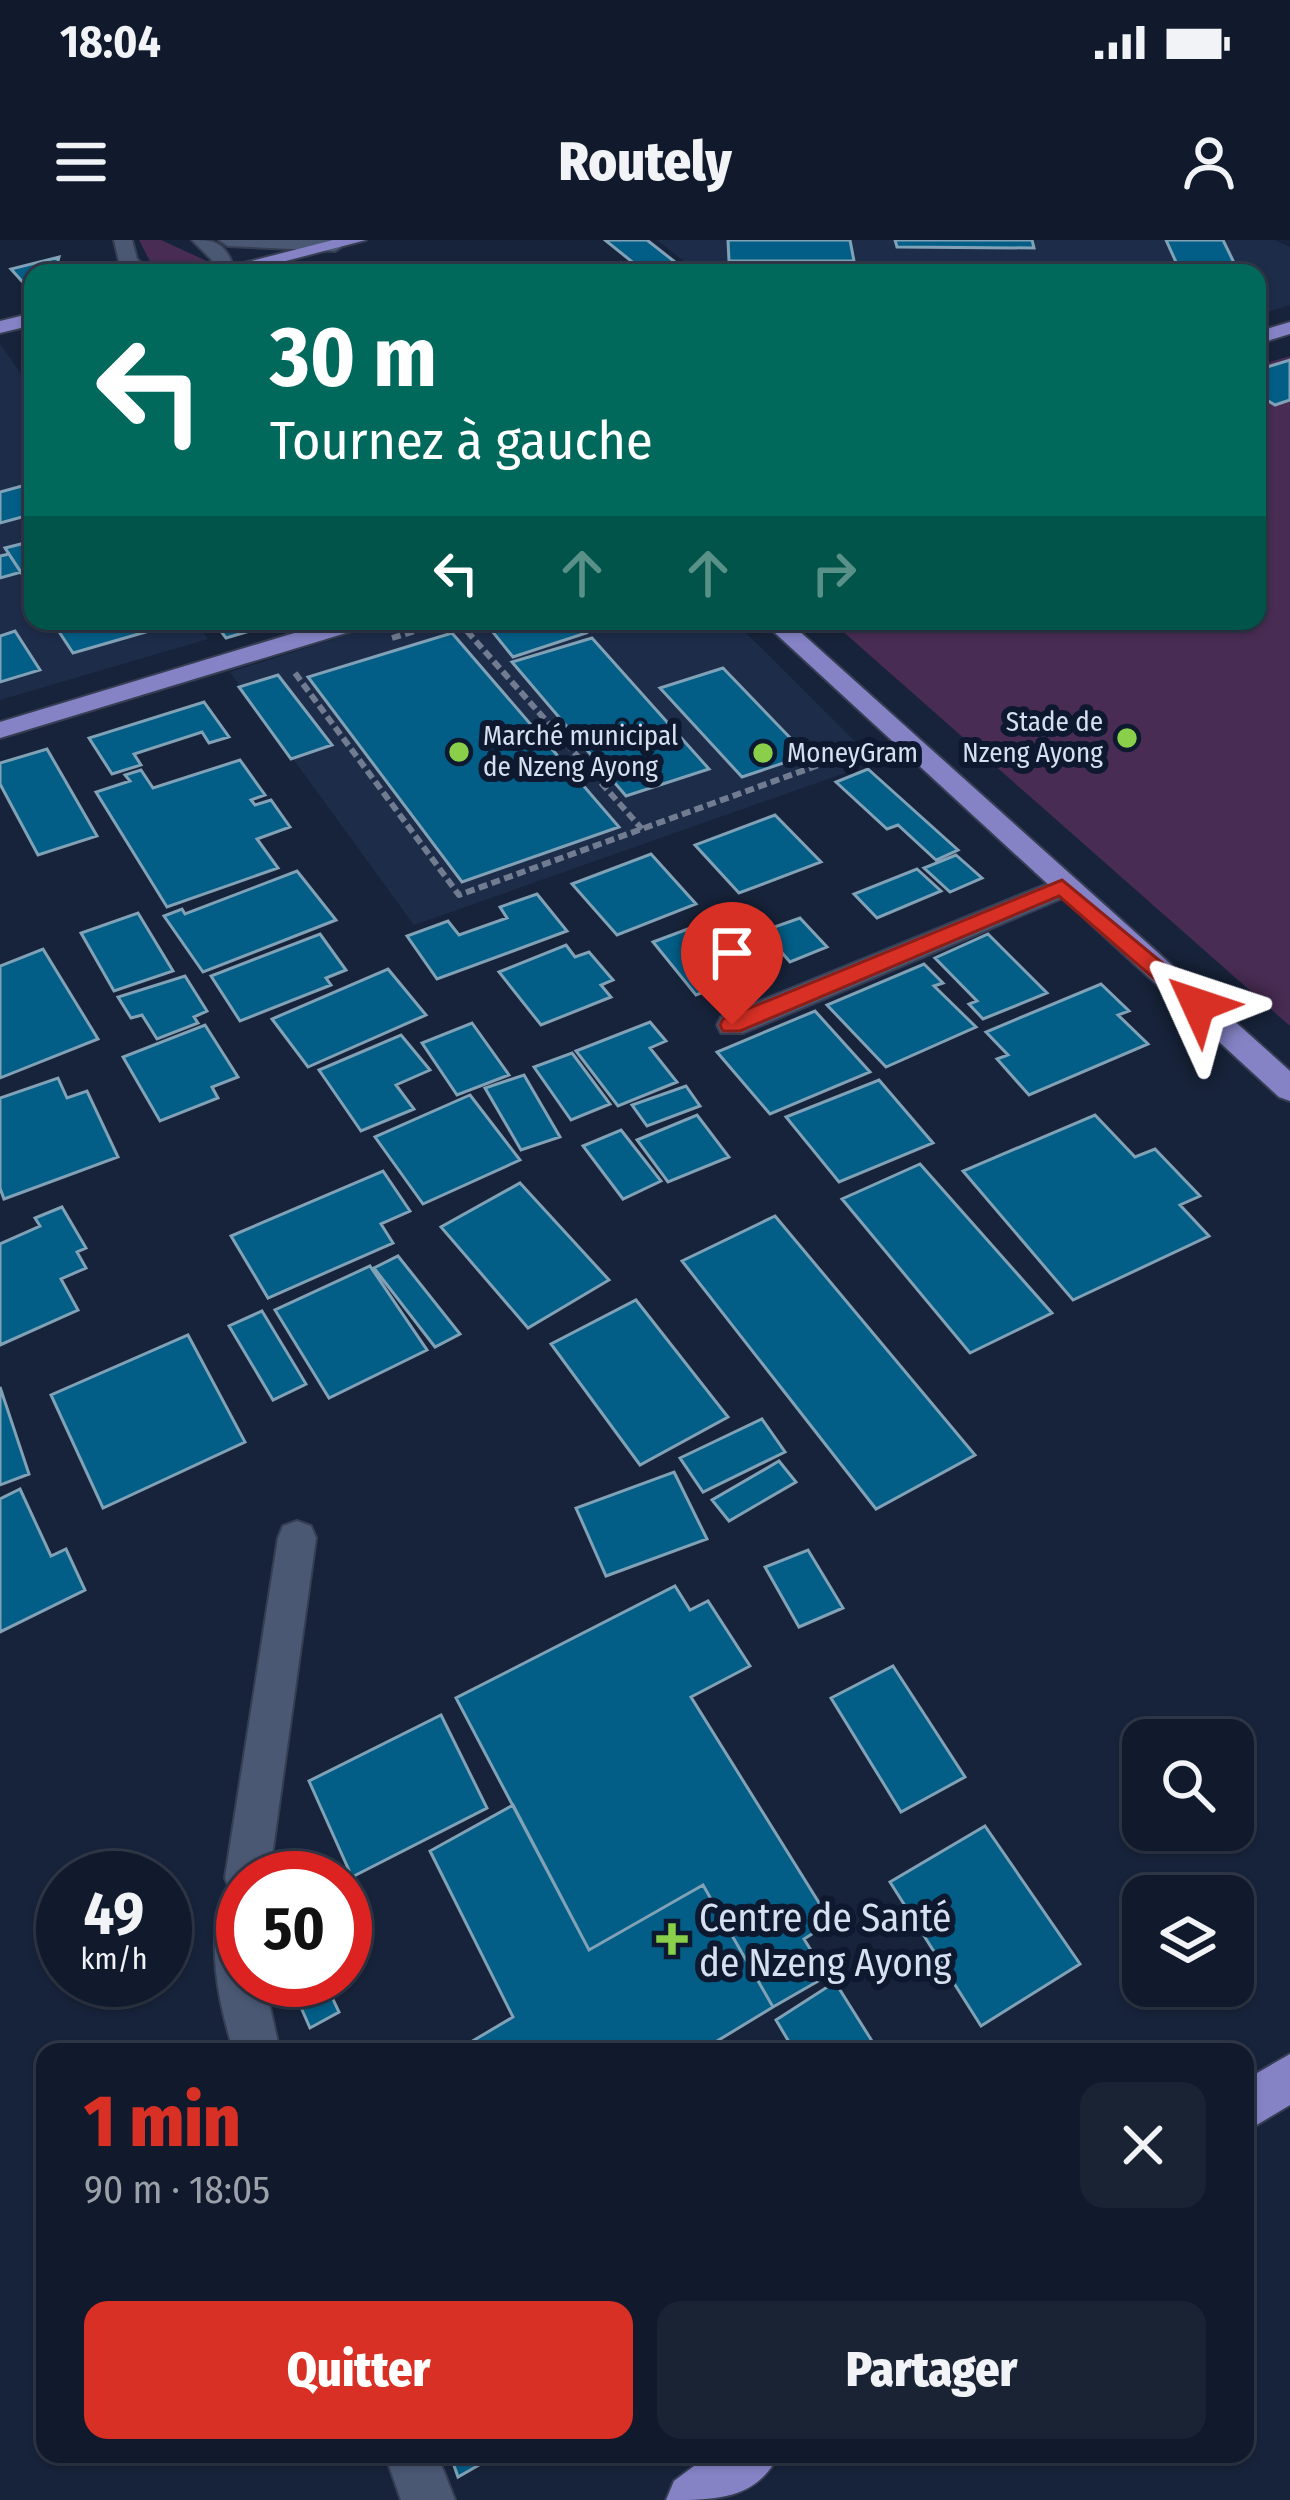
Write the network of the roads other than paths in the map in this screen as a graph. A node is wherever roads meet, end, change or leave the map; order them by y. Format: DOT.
graph roads {
  1 [pos="201,240"];
  2 [pos="228,240"];
  3 [pos="357,240"];
  4 [pos="334,245"];
  5 [pos="219,264"];
  6 [pos="252,264"];
  7 [pos="331,630"];
  8 [pos="784,630"];
  9 [pos="0,730"];
  10 [pos="1062,887"];
  11 [pos="732,1025"];
  12 [pos="1290,1089"];
  13 [pos="297,1538"];
  14 [pos="251,1851"];
  15 [pos="245,2007"];
  16 [pos="254,2043"];
  17 [pos="1290,2077"];
  18 [pos="1254,2102"];
  19 [pos="414,2463"];
  20 [pos="741,2463"];
  21 [pos="428,2500"];
  22 [pos="693,2500"];
  1 -- 5 [label="street"];
  2 -- 4 [label="street"];
  3 -- 4 [label="main road"];
  4 -- 6 [label="main road"];
  7 -- 9 [label="main road"];
  8 -- 10 [label="main road"];
  10 -- 11 [label="street"];
  10 -- 12 [label="main road"];
  13 -- 14 [label="street"];
  15 -- 16 [label="street"];
  17 -- 18 [label="main road"];
  19 -- 21 [label="street"];
  20 -- 22 [label="main road"];
}
